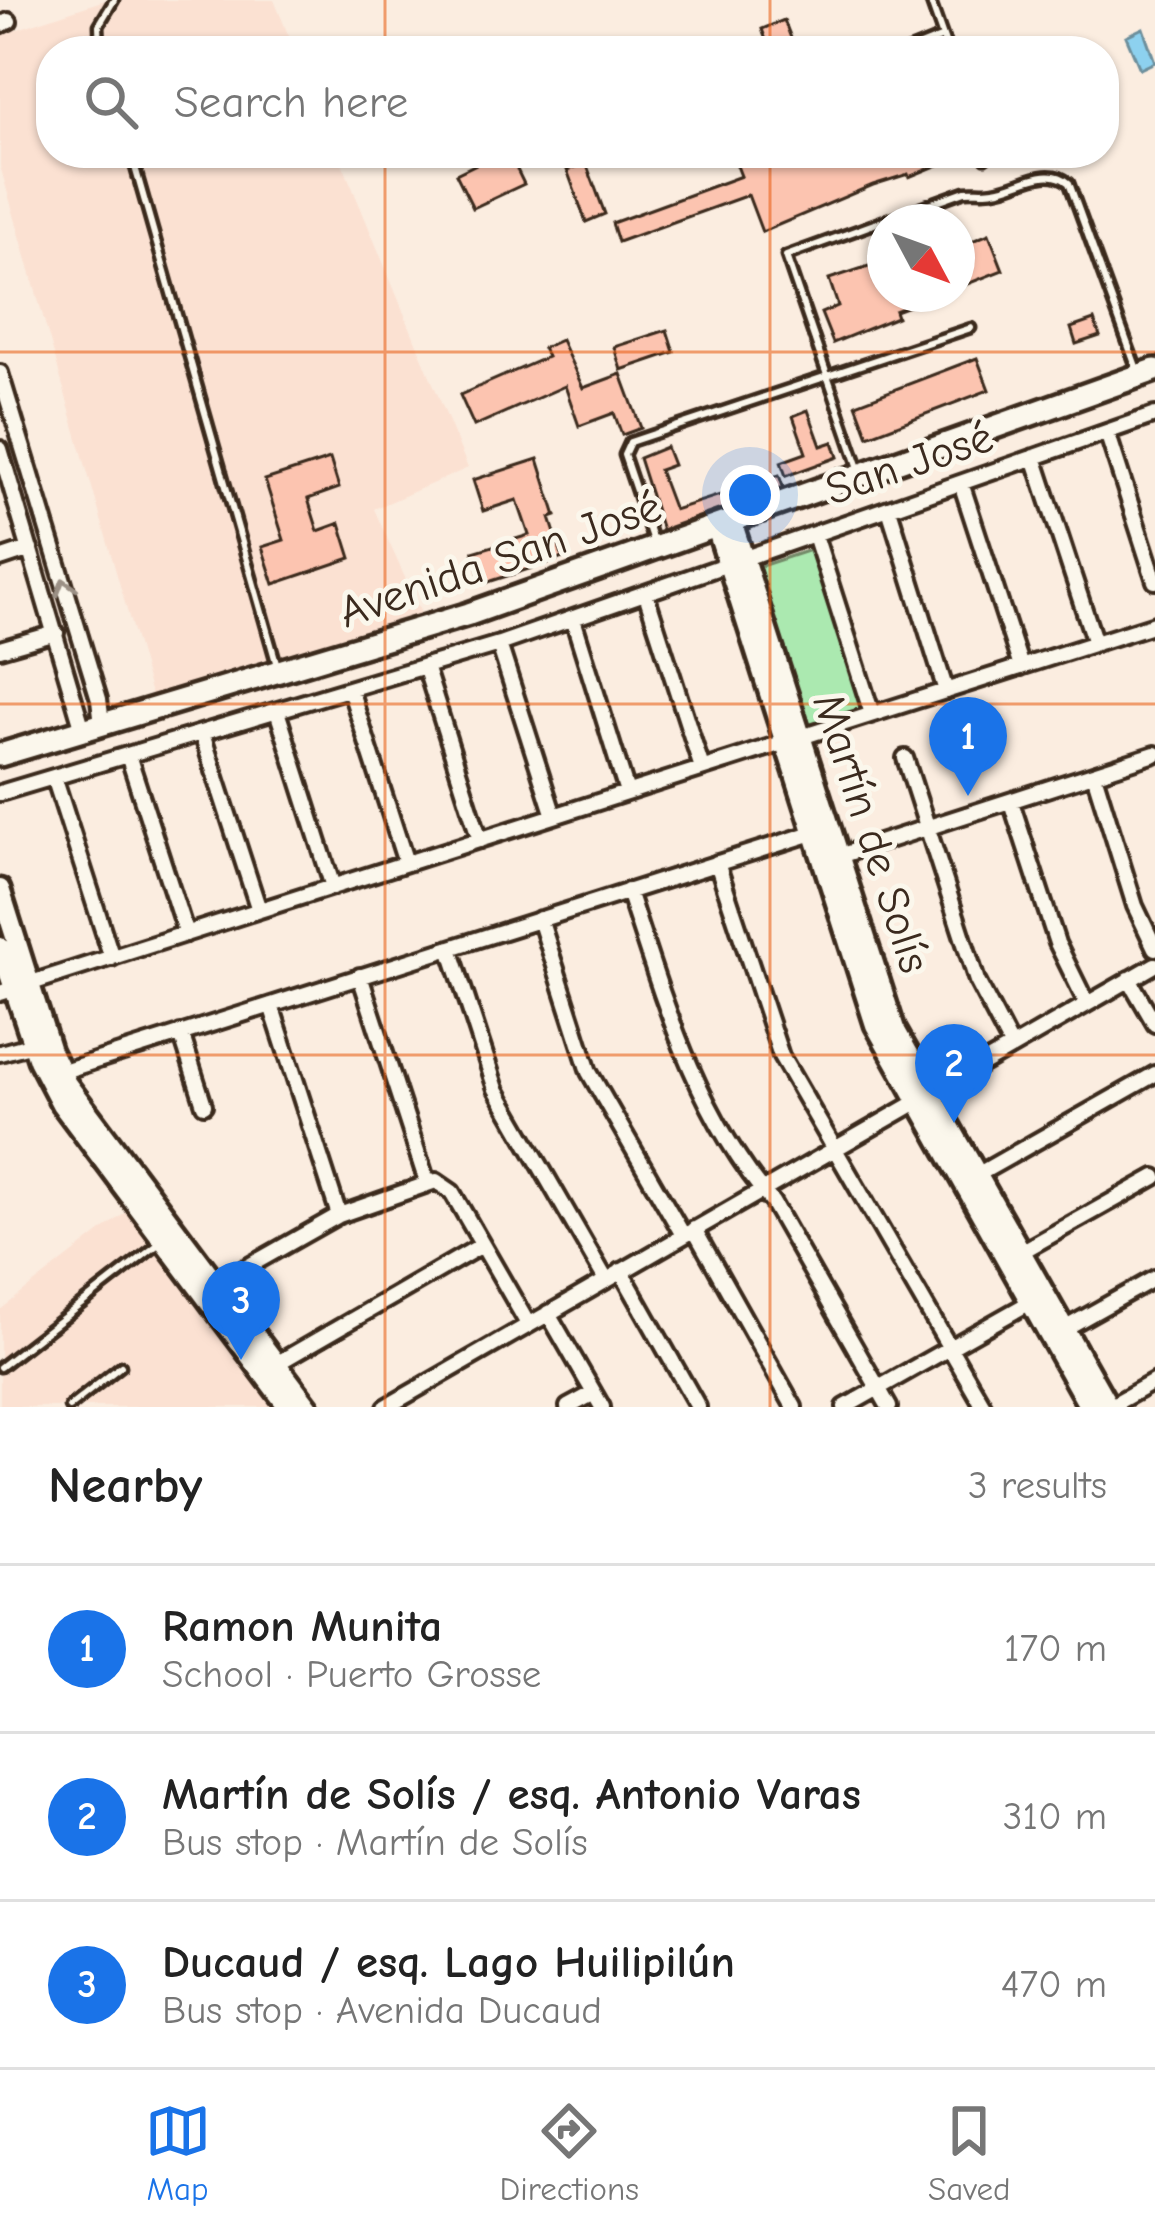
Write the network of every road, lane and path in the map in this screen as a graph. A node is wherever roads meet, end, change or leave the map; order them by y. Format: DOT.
graph roads {
  1 [pos="114,0"];
  2 [pos="930,0"];
  3 [pos="99,36"];
  4 [pos="943,36"];
  5 [pos="134,168"];
  6 [pos="971,328"];
  7 [pos="0,373"];
  8 [pos="1147,373"];
  9 [pos="827,376"];
  10 [pos="1155,415"];
  11 [pos="1107,432"];
  12 [pos="1034,458"];
  13 [pos="2,459"];
  14 [pos="862,475"];
  15 [pos="961,483"];
  16 [pos="889,509"];
  17 [pos="724,524"];
  18 [pos="815,535"];
  19 [pos="656,548"];
  20 [pos="30,549"];
  21 [pos="0,559"];
  22 [pos="736,563"];
  23 [pos="1155,581"];
  24 [pos="646,594"];
  25 [pos="573,620"];
  26 [pos="1155,624"];
  27 [pos="56,633"];
  28 [pos="1095,643"];
  29 [pos="499,644"];
  30 [pos="0,649"];
  31 [pos="425,666"];
  32 [pos="1021,667"];
  33 [pos="279,672"];
  34 [pos="350,688"];
  35 [pos="946,691"];
  36 [pos="277,711"];
  37 [pos="872,714"];
  38 [pos="93,727"];
  39 [pos="202,734"];
  40 [pos="792,739"];
  41 [pos="1155,754"];
  42 [pos="0,755"];
  43 [pos="128,755"];
  44 [pos="905,758"];
  45 [pos="702,768"];
  46 [pos="1094,774"];
  47 [pos="53,777"];
  48 [pos="628,792"];
  49 [pos="0,793"];
  50 [pos="1011,802"];
  51 [pos="554,816"];
  52 [pos="928,829"];
  53 [pos="821,830"];
  54 [pos="480,840"];
  55 [pos="838,856"];
  56 [pos="406,863"];
  57 [pos="717,863"];
  58 [pos="333,887"];
  59 [pos="0,889"];
  60 [pos="628,891"];
  61 [pos="259,910"];
  62 [pos="540,919"];
  63 [pos="186,934"];
  64 [pos="0,947"];
  65 [pos="450,948"];
  66 [pos="1155,948"];
  67 [pos="112,958"];
  68 [pos="1155,965"];
  69 [pos="361,976"];
  70 [pos="1130,979"];
  71 [pos="14,989"];
  72 [pos="1087,1004"];
  73 [pos="271,1005"];
  74 [pos="1155,1024"];
  75 [pos="182,1033"];
  76 [pos="40,1042"];
  77 [pos="1011,1046"];
  78 [pos="0,1053"];
  79 [pos="53,1074"];
  80 [pos="1155,1074"];
  81 [pos="922,1097"];
  82 [pos="205,1105"];
  83 [pos="835,1147"];
  84 [pos="977,1175"];
  85 [pos="1155,1177"];
  86 [pos="428,1181"];
  87 [pos="762,1190"];
  88 [pos="339,1215"];
  89 [pos="688,1232"];
  90 [pos="163,1240"];
  91 [pos="482,1244"];
  92 [pos="1021,1252"];
  93 [pos="621,1271"];
  94 [pos="1155,1278"];
  95 [pos="606,1280"];
  96 [pos="217,1284"];
  97 [pos="1037,1298"];
  98 [pos="548,1313"];
  99 [pos="528,1324"];
  100 [pos="1064,1329"];
  101 [pos="950,1347"];
  102 [pos="276,1364"];
  103 [pos="122,1366"];
  104 [pos="0,1367"];
  105 [pos="1155,1381"];
  106 [pos="879,1388"];
  107 [pos="598,1400"];
  108 [pos="69,1407"];
  109 [pos="288,1407"];
  110 [pos="309,1407"];
  111 [pos="386,1407"];
  112 [pos="568,1407"];
  113 [pos="698,1407"];
  114 [pos="794,1407"];
  115 [pos="845,1407"];
  116 [pos="889,1407"];
  117 [pos="985,1407"];
  118 [pos="1088,1407"];
  119 [pos="1109,1407"];
  1 -- 3 [label="lane"];
  2 -- 4 [label="lane"];
  5 -- 33 [label="lane"];
  6 -- 9 [label="lane"];
  38 -- 7 [label="street, one-way"];
  8 -- 9 [label="lane"];
  8 -- 14 [label="main road, Avenida San José"];
  9 -- 14 [label="lane"];
  9 -- 19 [label="lane"];
  10 -- 11 [label="street, San José"];
  11 -- 12 [label="street, San José"];
  11 -- 23 [label="street"];
  12 -- 15 [label="street, San José"];
  12 -- 28 [label="street"];
  13 -- 20 [label="street"];
  14 -- 17 [label="main road, Avenida San José"];
  15 -- 16 [label="street, San José"];
  15 -- 32 [label="street"];
  16 -- 18 [label="street, San José"];
  16 -- 35 [label="street"];
  17 -- 19 [label="main road, Avenida San José"];
  17 -- 22 [label="street, Martín de Solís"];
  18 -- 22 [label="street, San José"];
  18 -- 37 [label="street"];
  19 -- 33 [label="main road, Avenida San José"];
  20 -- 21 [label="street"];
  20 -- 27 [label="street"];
  22 -- 24 [label="street, San José"];
  22 -- 40 [label="street, Martín de Solís"];
  24 -- 25 [label="street, San José"];
  24 -- 45 [label="street"];
  25 -- 29 [label="street, San José"];
  25 -- 48 [label="street"];
  26 -- 28 [label="street"];
  27 -- 30 [label="street"];
  27 -- 38 [label="street"];
  28 -- 32 [label="street"];
  29 -- 31 [label="street, San José"];
  29 -- 51 [label="street"];
  31 -- 34 [label="street, San José"];
  31 -- 54 [label="street"];
  32 -- 35 [label="street"];
  33 -- 38 [label="main road, Avenida San José"];
  34 -- 36 [label="street, San José"];
  34 -- 56 [label="street"];
  35 -- 37 [label="street"];
  36 -- 39 [label="street, San José"];
  36 -- 58 [label="street"];
  37 -- 40 [label="street"];
  38 -- 42 [label="main road, Avenida San José"];
  39 -- 43 [label="street, San José"];
  39 -- 61 [label="street"];
  40 -- 45 [label="street"];
  40 -- 53 [label="street, Martín de Solís"];
  41 -- 46 [label="street"];
  43 -- 47 [label="street, San José"];
  43 -- 63 [label="street"];
  44 -- 52 [label="street"];
  45 -- 48 [label="street"];
  46 -- 50 [label="street"];
  46 -- 66 [label="street"];
  47 -- 49 [label="street, San José"];
  47 -- 67 [label="street"];
  48 -- 51 [label="street"];
  50 -- 52 [label="street"];
  50 -- 72 [label="street"];
  51 -- 54 [label="street"];
  52 -- 55 [label="street"];
  52 -- 77 [label="street"];
  53 -- 55 [label="street, Martín de Solís"];
  53 -- 57 [label="street"];
  53 -- 81 [label="street, Martín de Solís"];
  54 -- 56 [label="street"];
  55 -- 81 [label="street, Martín de Solís"];
  56 -- 58 [label="street"];
  57 -- 60 [label="street"];
  57 -- 83 [label="street"];
  58 -- 61 [label="street"];
  59 -- 71 [label="street"];
  60 -- 62 [label="street"];
  60 -- 87 [label="street"];
  61 -- 63 [label="street"];
  62 -- 65 [label="street"];
  62 -- 89 [label="street"];
  63 -- 67 [label="street"];
  64 -- 71 [label="street"];
  65 -- 69 [label="street"];
  65 -- 95 [label="street"];
  67 -- 71 [label="street"];
  68 -- 70 [label="street"];
  69 -- 73 [label="street"];
  69 -- 86 [label="street"];
  70 -- 72 [label="street"];
  70 -- 74 [label="street"];
  71 -- 76 [label="street"];
  72 -- 77 [label="street"];
  73 -- 75 [label="street"];
  73 -- 88 [label="street"];
  75 -- 79 [label="street"];
  75 -- 82 [label="street"];
  76 -- 78 [label="street"];
  76 -- 79 [label="street"];
  77 -- 81 [label="street"];
  79 -- 90 [label="street"];
  79 -- 96 [label="street"];
  80 -- 84 [label="street"];
  81 -- 83 [label="street"];
  81 -- 84 [label="street, Martín de Solís"];
  81 -- 97 [label="street, Martín de Solís"];
  83 -- 87 [label="street"];
  83 -- 101 [label="street"];
  84 -- 92 [label="street, Martín de Solís"];
  85 -- 92 [label="street"];
  86 -- 88 [label="street"];
  86 -- 91 [label="street"];
  87 -- 89 [label="street"];
  87 -- 106 [label="street"];
  88 -- 96 [label="street"];
  89 -- 93 [label="street"];
  89 -- 114 [label="street"];
  90 -- 104 [label="lane"];
  90 -- 109 [label="street"];
  91 -- 99 [label="street"];
  91 -- 102 [label="street"];
  92 -- 97 [label="street, Martín de Solís"];
  93 -- 95 [label="street"];
  93 -- 113 [label="street"];
  94 -- 100 [label="street"];
  95 -- 98 [label="street"];
  96 -- 102 [label="street"];
  97 -- 100 [label="street, Martín de Solís"];
  97 -- 101 [label="street"];
  97 -- 118 [label="street, Martín de Solís"];
  98 -- 99 [label="street"];
  98 -- 107 [label="street"];
  99 -- 111 [label="street"];
  100 -- 119 [label="street, Martín de Solís"];
  101 -- 106 [label="street"];
  101 -- 117 [label="street"];
  102 -- 110 [label="street"];
  103 -- 108 [label="lane"];
  105 -- 119 [label="street"];
  106 -- 115 [label="street"];
  106 -- 116 [label="street"];
  107 -- 112 [label="street"];
}
